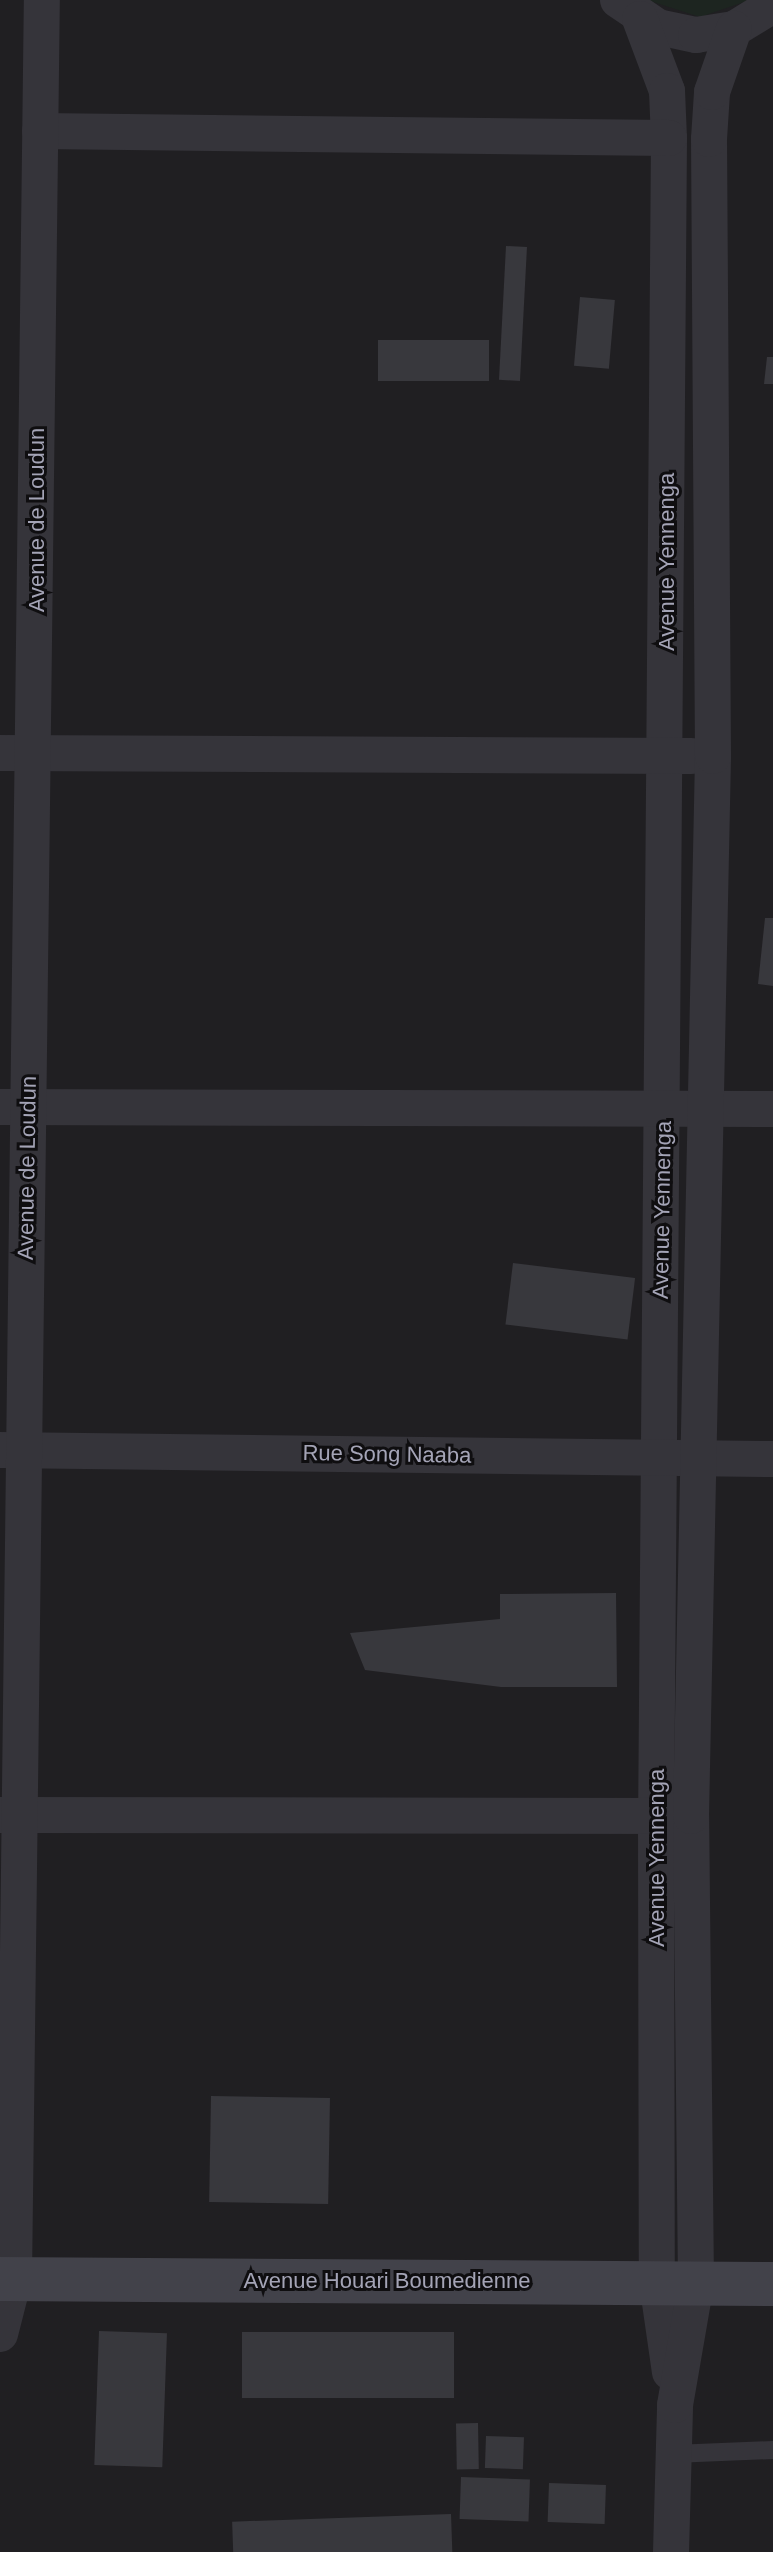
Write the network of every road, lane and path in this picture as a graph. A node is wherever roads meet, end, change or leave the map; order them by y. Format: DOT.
graph roads {
  1 [pos="42,0"];
  2 [pos="773,5"];
  3 [pos="629,9"];
  4 [pos="734,29"];
  5 [pos="40,131"];
  6 [pos="669,138"];
  7 [pos="17,753"];
  8 [pos="668,756"];
  9 [pos="713,756"];
  10 [pos="14,1108"];
  11 [pos="664,1109"];
  12 [pos="705,1109"];
  13 [pos="773,1109"];
  14 [pos="12,1450"];
  15 [pos="658,1457"];
  16 [pos="698,1458"];
  17 [pos="773,1459"];
  18 [pos="10,1815"];
  19 [pos="674,1816"];
  20 [pos="7,2279"];
  21 [pos="676,2283"];
  22 [pos="773,2284"];
  23 [pos="0,2334"];
  24 [pos="773,2450"];
  25 [pos="673,2454"];
  26 [pos="671,2552"];
  1 -- 5 [label="street, Avenue de Loudun"];
  2 -- 4 [label="street"];
  3 -- 4 [label="street"];
  3 -- 6 [label="street, Avenue Yennenga"];
  4 -- 9 [label="street, Avenue Yennenga"];
  5 -- 6 [label="street"];
  5 -- 7 [label="street, Avenue de Loudun"];
  6 -- 8 [label="street, Avenue Yennenga"];
  7 -- 8 [label="street"];
  7 -- 10 [label="street, Avenue de Loudun"];
  8 -- 9 [label="street"];
  8 -- 11 [label="street, Avenue Yennenga"];
  9 -- 12 [label="street, Avenue Yennenga"];
  10 -- 11 [label="street"];
  10 -- 14 [label="street, Avenue de Loudun"];
  11 -- 12 [label="street"];
  11 -- 15 [label="street, Avenue Yennenga"];
  12 -- 13 [label="street"];
  12 -- 16 [label="street, Avenue Yennenga"];
  14 -- 15 [label="street, Rue Song Naaba"];
  14 -- 18 [label="street, Avenue de Loudun"];
  15 -- 16 [label="street, Rue Song Naaba"];
  15 -- 19 [label="street, Avenue Yennenga"];
  16 -- 17 [label="street, Rue Song Naaba"];
  16 -- 19 [label="street, Avenue Yennenga"];
  18 -- 19 [label="street"];
  18 -- 20 [label="street, Avenue de Loudun"];
  19 -- 21 [label="street, Avenue Yennenga"];
  20 -- 21 [label="main road, Avenue Houari Boumedienne"];
  20 -- 23 [label="street, Avenue de Loudun"];
  21 -- 22 [label="main road, Avenue Houari Boumedienne"];
  21 -- 25 [label="street, Avenue Yennenga"];
  24 -- 25 [label="lane"];
  25 -- 26 [label="street, Avenue Yennenga"];
}
